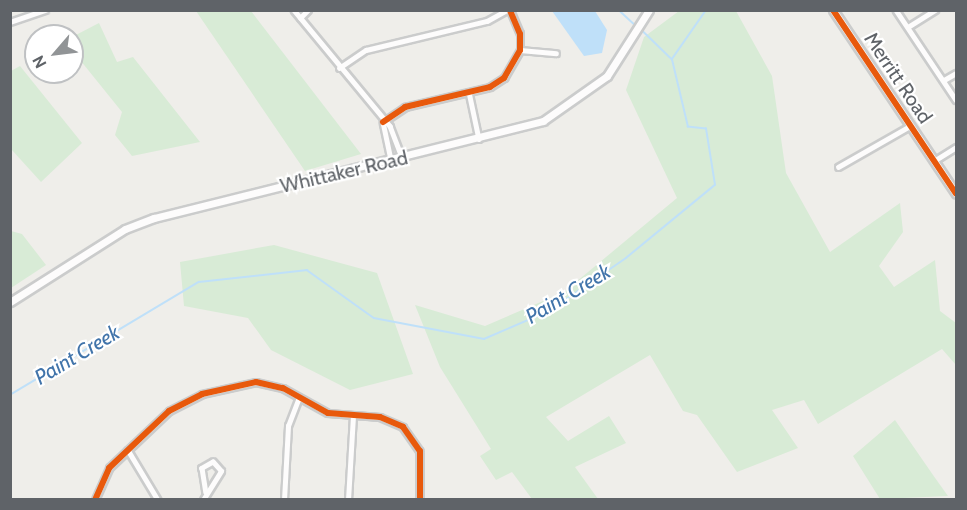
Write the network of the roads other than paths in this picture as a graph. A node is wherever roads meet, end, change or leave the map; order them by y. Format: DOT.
graph roads {
  1 [pos="45,10"];
  2 [pos="294,10"];
  3 [pos="308,10"];
  4 [pos="508,10"];
  5 [pos="649,10"];
  6 [pos="832,10"];
  7 [pos="896,10"];
  8 [pos="935,10"];
  9 [pos="300,18"];
  10 [pos="10,22"];
  11 [pos="908,27"];
  12 [pos="520,50"];
  13 [pos="556,53"];
  14 [pos="339,68"];
  15 [pos="957,73"];
  16 [pos="944,80"];
  17 [pos="470,92"];
  18 [pos="957,100"];
  19 [pos="383,122"];
  20 [pos="910,126"];
  21 [pos="480,140"];
  22 [pos="957,147"];
  23 [pos="402,158"];
  24 [pos="391,160"];
  25 [pos="934,161"];
  26 [pos="838,167"];
  27 [pos="957,194"];
  28 [pos="10,302"];
  29 [pos="299,399"];
  30 [pos="353,416"];
  31 [pos="128,450"];
  32 [pos="206,492"];
  33 [pos="95,500"];
  34 [pos="158,500"];
  35 [pos="203,500"];
  36 [pos="284,500"];
  37 [pos="348,500"];
  38 [pos="420,500"];
  1 -- 10 [label="street"];
  2 -- 9 [label="street"];
  3 -- 9 [label="street"];
  4 -- 12 [label="street"];
  4 -- 14 [label="street"];
  5 -- 21 [label="main road, Whittaker Road"];
  6 -- 20 [label="main road, Merritt Road"];
  7 -- 11 [label="street"];
  8 -- 11 [label="street"];
  9 -- 14 [label="street"];
  11 -- 16 [label="street"];
  12 -- 13 [label="street"];
  12 -- 17 [label="street"];
  14 -- 19 [label="street"];
  15 -- 16 [label="street"];
  16 -- 18 [label="street"];
  17 -- 19 [label="street"];
  17 -- 21 [label="street"];
  19 -- 23 [label="street"];
  19 -- 24 [label="street"];
  20 -- 25 [label="main road, Merritt Road"];
  20 -- 26 [label="street"];
  21 -- 23 [label="main road, Whittaker Road"];
  22 -- 25 [label="street"];
  23 -- 24 [label="main road, Whittaker Road"];
  24 -- 28 [label="main road, Whittaker Road"];
  25 -- 27 [label="main road, Merritt Road"];
  29 -- 30 [label="street"];
  29 -- 31 [label="street"];
  29 -- 36 [label="street"];
  30 -- 37 [label="street"];
  30 -- 38 [label="street"];
  31 -- 33 [label="street"];
  31 -- 34 [label="street"];
  32 -- 32 [label="street"];
  32 -- 35 [label="street"];
}
